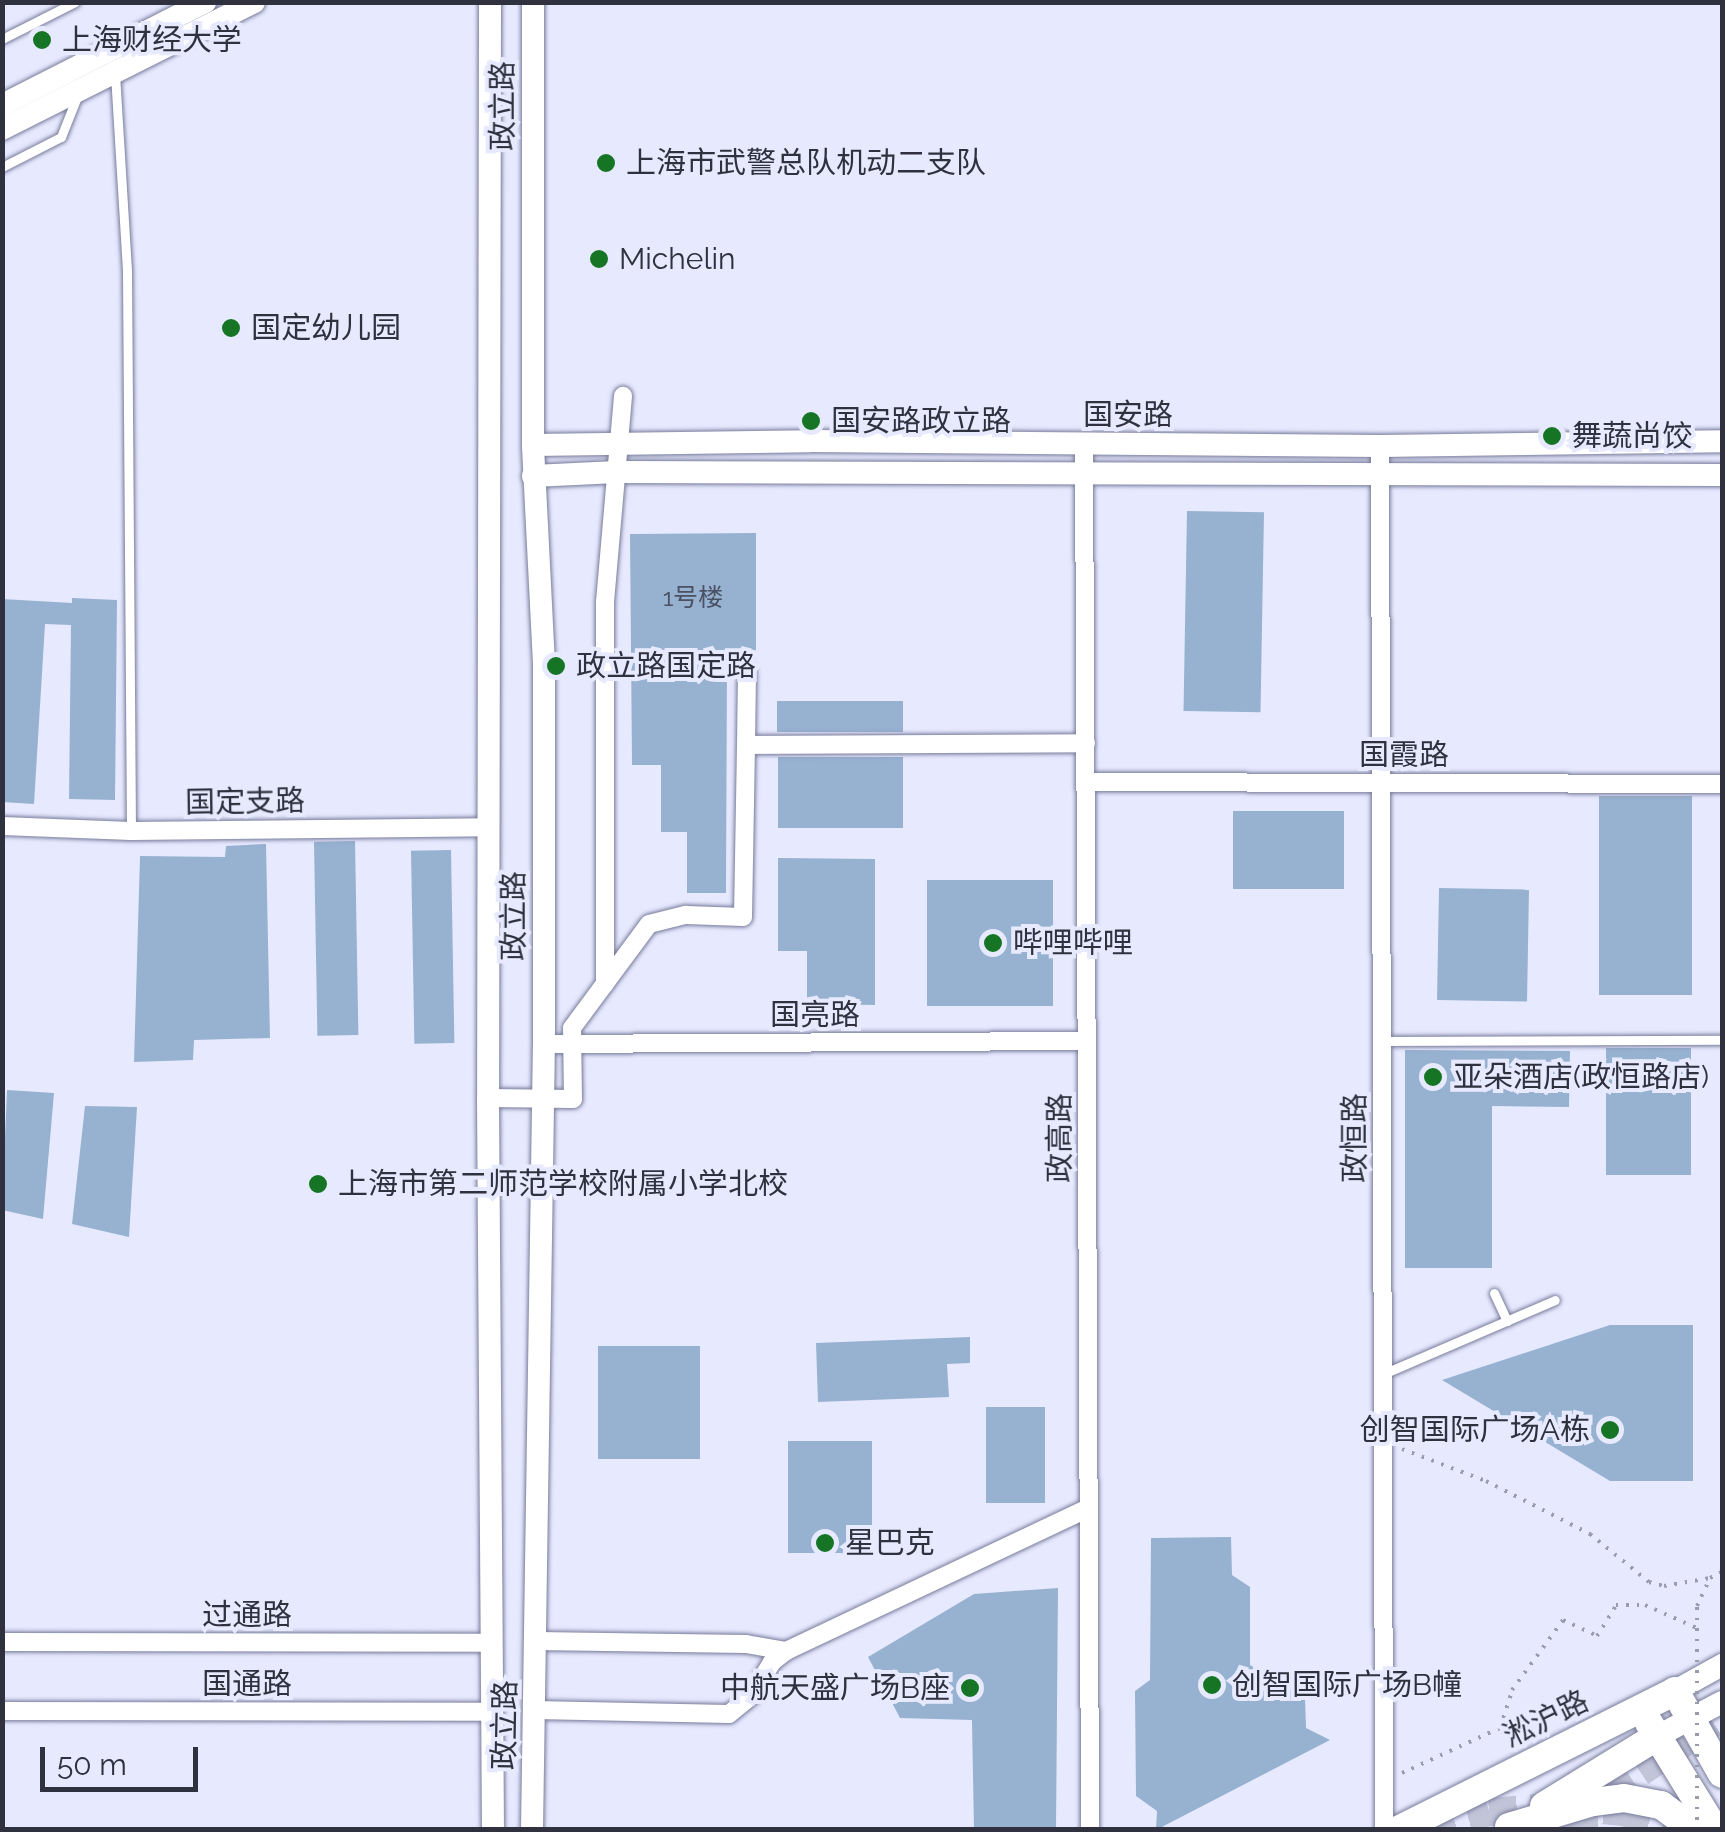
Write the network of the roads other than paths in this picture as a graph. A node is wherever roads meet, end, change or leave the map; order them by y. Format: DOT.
graph roads {
  1 [pos="76,2"];
  2 [pos="205,2"];
  3 [pos="254,2"];
  4 [pos="490,2"];
  5 [pos="533,2"];
  6 [pos="2,39"];
  7 [pos="115,72"];
  8 [pos="78,91"];
  9 [pos="2,105"];
  10 [pos="2,130"];
  11 [pos="2,167"];
  12 [pos="623,396"];
  13 [pos="1722,441"];
  14 [pos="617,444"];
  15 [pos="533,446"];
  16 [pos="1084,446"];
  17 [pos="1380,446"];
  18 [pos="616,472"];
  19 [pos="1722,475"];
  20 [pos="533,476"];
  21 [pos="1085,476"];
  22 [pos="1380,478"];
  23 [pos="747,672"];
  24 [pos="1086,743"];
  25 [pos="746,746"];
  26 [pos="1086,782"];
  27 [pos="1382,783"];
  28 [pos="1722,784"];
  29 [pos="2,826"];
  30 [pos="488,827"];
  31 [pos="131,831"];
  32 [pos="605,985"];
  33 [pos="1722,1040"];
  34 [pos="1087,1042"];
  35 [pos="1383,1042"];
  36 [pos="544,1044"];
  37 [pos="573,1044"];
  38 [pos="488,1098"];
  39 [pos="544,1098"];
  40 [pos="1494,1293"];
  41 [pos="1555,1300"];
  42 [pos="1507,1321"];
  43 [pos="1384,1374"];
  44 [pos="1089,1508"];
  45 [pos="536,1641"];
  46 [pos="2,1642"];
  47 [pos="492,1642"];
  48 [pos="786,1651"];
  49 [pos="1722,1666"];
  50 [pos="1675,1692"];
  51 [pos="1722,1702"];
  52 [pos="1640,1709"];
  53 [pos="2,1710"];
  54 [pos="535,1710"];
  55 [pos="492,1712"];
  56 [pos="1691,1718"];
  57 [pos="1658,1736"];
  58 [pos="1722,1774"];
  59 [pos="1704,1825"];
  60 [pos="1507,1828"];
  61 [pos="493,1830"];
  62 [pos="532,1830"];
  63 [pos="1090,1830"];
  64 [pos="1384,1830"];
  65 [pos="1398,1830"];
  1 -- 6 [label="lane"];
  2 -- 9 [label="main road"];
  3 -- 7 [label="main road"];
  4 -- 30 [label="main road, 政立路"];
  5 -- 15 [label="main road, 政立路"];
  7 -- 8 [label="main road"];
  7 -- 31 [label="lane"];
  8 -- 10 [label="main road"];
  8 -- 11 [label="lane"];
  12 -- 14 [label="street"];
  13 -- 17 [label="main road, 国安路"];
  14 -- 15 [label="main road, 国安路"];
  14 -- 16 [label="main road, 国安路"];
  14 -- 18 [label="street"];
  15 -- 20 [label="main road, 政立路"];
  16 -- 17 [label="main road, 国安路"];
  16 -- 21 [label="street, 政高路"];
  17 -- 22 [label="street, 政恒路"];
  18 -- 20 [label="main road, 国安路"];
  18 -- 21 [label="main road, 国安路"];
  18 -- 32 [label="street"];
  19 -- 22 [label="main road, 国安路"];
  20 -- 36 [label="main road, 政立路"];
  21 -- 22 [label="main road, 国安路"];
  21 -- 24 [label="street, 政高路"];
  22 -- 27 [label="street, 政恒路"];
  23 -- 25 [label="street"];
  24 -- 25 [label="street"];
  24 -- 26 [label="street, 政高路"];
  25 -- 32 [label="street"];
  26 -- 27 [label="street, 国霞路"];
  26 -- 34 [label="street, 政高路"];
  27 -- 28 [label="street, 国霞路"];
  27 -- 35 [label="street, 政恒路"];
  29 -- 31 [label="street, 国定支路"];
  30 -- 31 [label="street, 国定支路"];
  30 -- 38 [label="main road, 政立路"];
  32 -- 37 [label="street"];
  33 -- 35 [label="lane"];
  34 -- 37 [label="street, 国亮路"];
  34 -- 44 [label="street, 政高路"];
  35 -- 43 [label="street, 政恒路"];
  36 -- 37 [label="street, 国亮路"];
  36 -- 39 [label="main road, 政立路"];
  37 -- 39 [label="street"];
  38 -- 39 [label="street"];
  38 -- 47 [label="main road, 政立路"];
  39 -- 45 [label="main road, 政立路"];
  40 -- 42 [label="lane"];
  41 -- 42 [label="lane"];
  42 -- 43 [label="lane"];
  43 -- 64 [label="street, 政恒路"];
  44 -- 48 [label="street"];
  44 -- 63 [label="street, 政高路"];
  45 -- 48 [label="street"];
  45 -- 54 [label="main road, 政立路"];
  46 -- 47 [label="street, 过通路"];
  47 -- 55 [label="main road, 政立路"];
  48 -- 54 [label="street"];
  49 -- 50 [label="main road, 淞沪路"];
  50 -- 52 [label="main road, 淞沪路"];
  50 -- 56 [label="main road"];
  51 -- 56 [label="main road"];
  52 -- 57 [label="main road"];
  52 -- 65 [label="main road, 淞沪路"];
  53 -- 55 [label="street, 国通路"];
  54 -- 62 [label="main road, 政立路"];
  55 -- 61 [label="main road, 政立路"];
  56 -- 57 [label="main road"];
  56 -- 58 [label="main road"];
  57 -- 59 [label="main road"];
  57 -- 60 [label="main road"];
  59 -- 60 [label="main road"];
}
